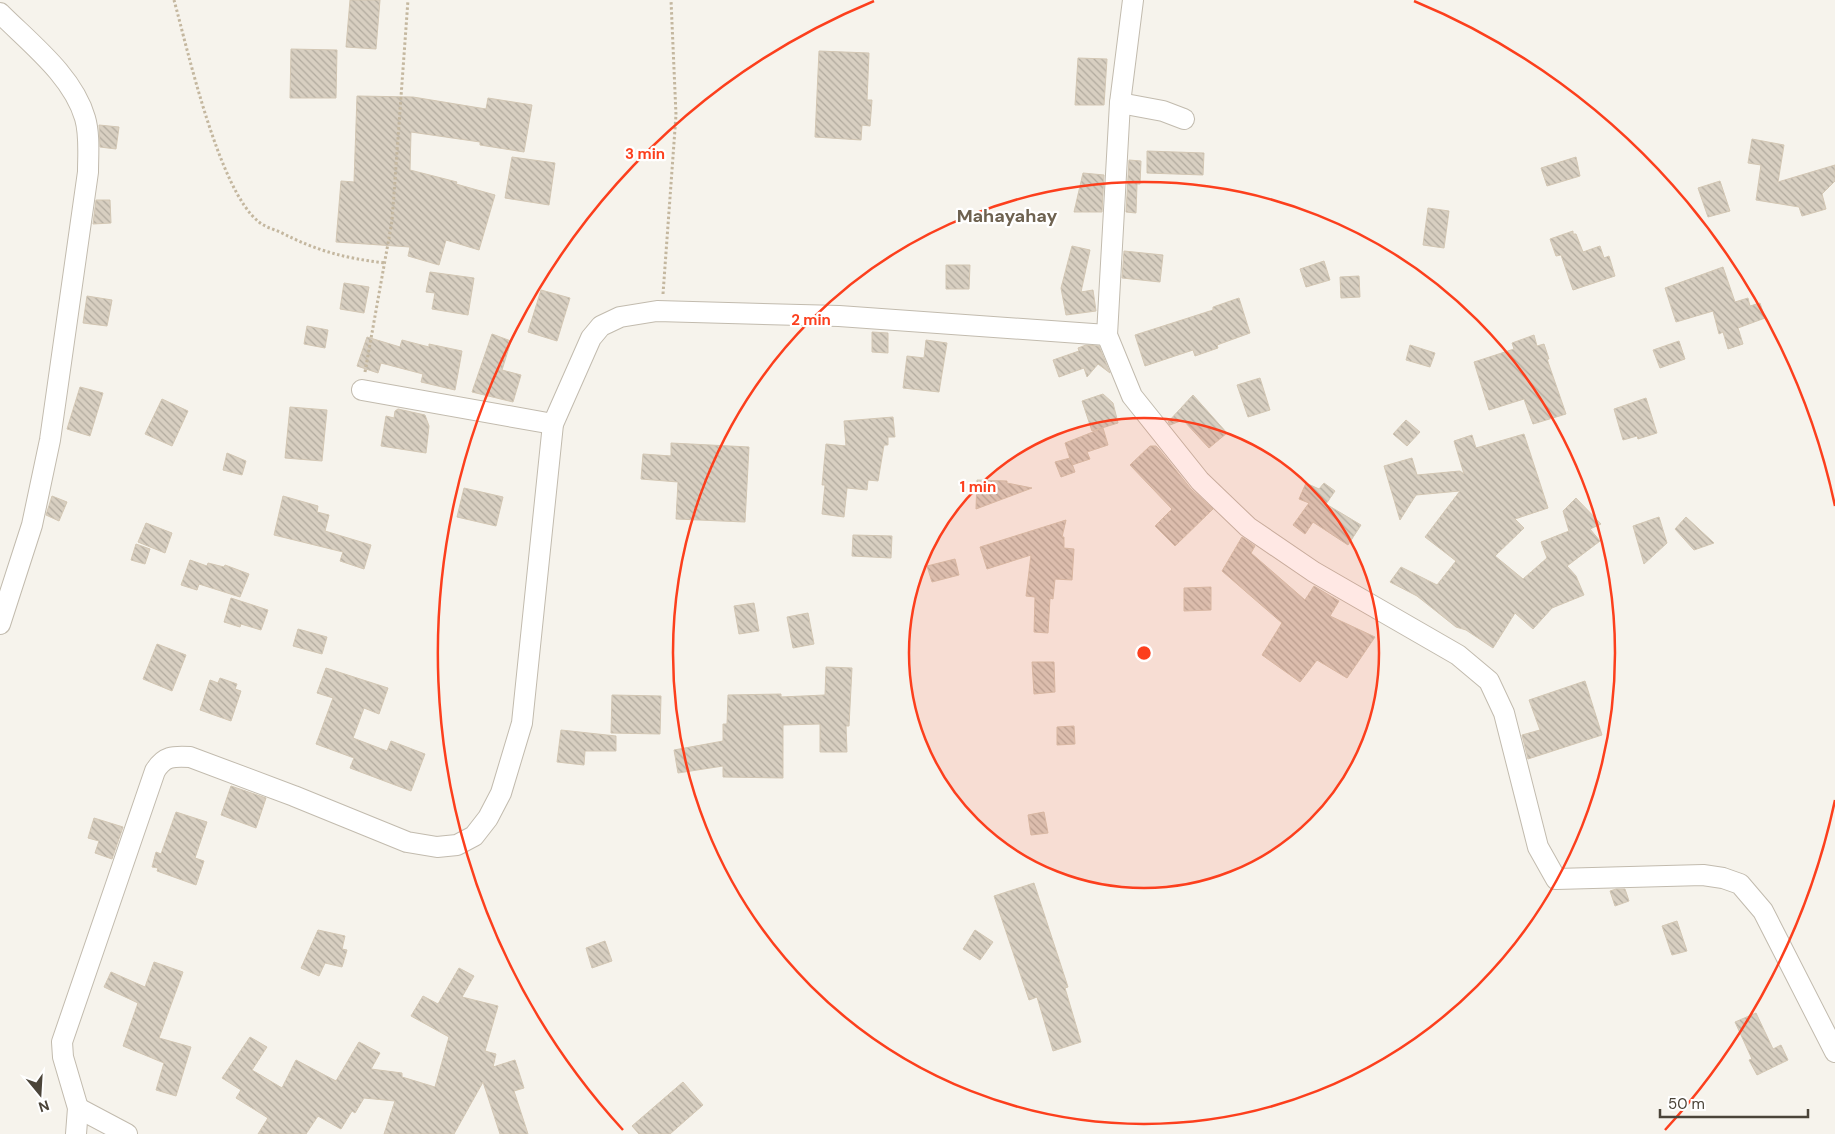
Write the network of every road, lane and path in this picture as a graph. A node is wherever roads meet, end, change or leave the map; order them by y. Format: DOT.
graph roads {
  1 [pos="174,0"];
  2 [pos="408,0"];
  3 [pos="671,0"];
  4 [pos="1133,0"];
  5 [pos="0,14"];
  6 [pos="1120,103"];
  7 [pos="1184,119"];
  8 [pos="385,264"];
  9 [pos="657,311"];
  10 [pos="1107,335"];
  11 [pos="362,390"];
  12 [pos="553,424"];
  13 [pos="0,624"];
  14 [pos="1835,1052"];
  15 [pos="78,1108"];
  16 [pos="76,1134"];
  17 [pos="127,1134"];
  1 -- 8 [label="path"];
  2 -- 8 [label="path"];
  3 -- 9 [label="path"];
  4 -- 6 [label="street"];
  5 -- 13 [label="street"];
  6 -- 7 [label="street"];
  6 -- 10 [label="street"];
  8 -- 11 [label="path"];
  9 -- 10 [label="street"];
  9 -- 12 [label="street"];
  10 -- 14 [label="street"];
  11 -- 12 [label="street"];
  12 -- 15 [label="street"];
  15 -- 16 [label="street"];
  15 -- 17 [label="street"];
}
